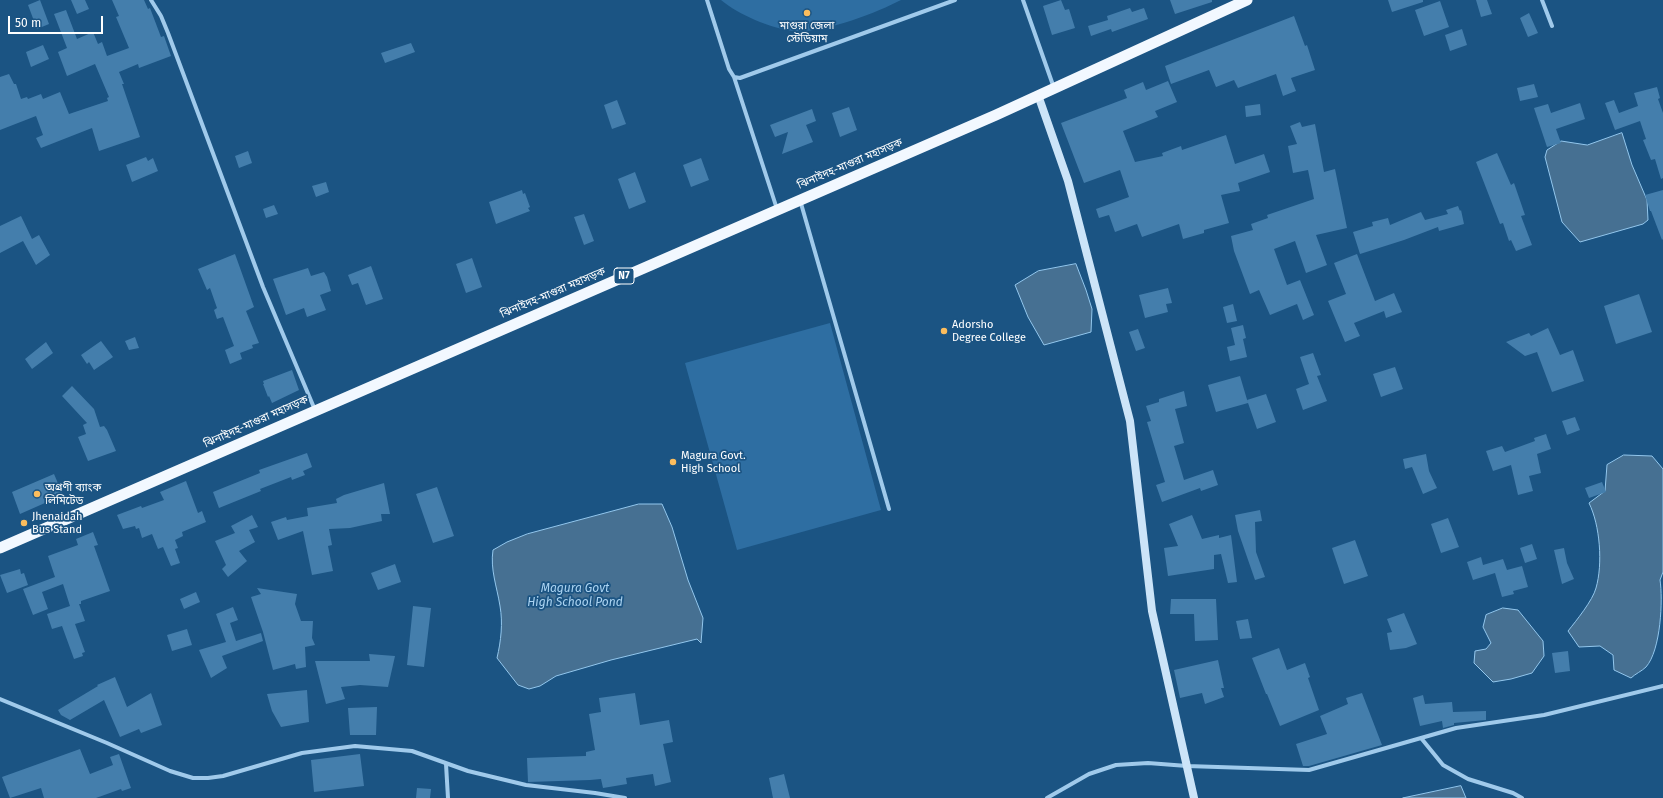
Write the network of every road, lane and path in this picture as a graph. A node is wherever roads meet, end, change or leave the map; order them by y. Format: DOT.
graph roads {
  1 [pos="151,0"];
  2 [pos="707,0"];
  3 [pos="955,0"];
  4 [pos="1023,0"];
  5 [pos="1247,0"];
  6 [pos="1542,0"];
  7 [pos="1552,26"];
  8 [pos="734,78"];
  9 [pos="1054,88"];
  10 [pos="1038,95"];
  11 [pos="800,200"];
  12 [pos="777,210"];
  13 [pos="315,410"];
  14 [pos="889,509"];
  15 [pos="0,548"];
  16 [pos="1663,686"];
  17 [pos="0,699"];
  18 [pos="1421,738"];
  19 [pos="446,764"];
  20 [pos="1187,766"];
  21 [pos="448,798"];
  22 [pos="625,798"];
  23 [pos="1047,798"];
  24 [pos="1194,798"];
  25 [pos="1522,798"];
  1 -- 13 [label="street"];
  2 -- 8 [label="street"];
  3 -- 8 [label="street"];
  4 -- 9 [label="street"];
  5 -- 9 [label="highway, ঝিনাইদহ-মাগুরা মহাসড়ক / N7"];
  6 -- 7 [label="street"];
  8 -- 12 [label="street"];
  9 -- 10 [label="highway, ঝিনাইদহ-মাগুরা মহাসড়ক / N7"];
  10 -- 11 [label="highway, ঝিনাইদহ-মাগুরা মহাসড়ক / N7"];
  10 -- 20 [label="main road"];
  11 -- 12 [label="highway, ঝিনাইদহ-মাগুরা মহাসড়ক / N7"];
  11 -- 14 [label="street"];
  12 -- 13 [label="highway, ঝিনাইদহ-মাগুরা মহাসড়ক / N7"];
  13 -- 15 [label="highway, ঝিনাইদহ-মাগুরা মহাসড়ক / N7"];
  16 -- 18 [label="street"];
  17 -- 19 [label="street"];
  18 -- 20 [label="street"];
  18 -- 25 [label="street"];
  19 -- 21 [label="street"];
  19 -- 22 [label="street"];
  20 -- 23 [label="street"];
  20 -- 24 [label="main road"];
}
